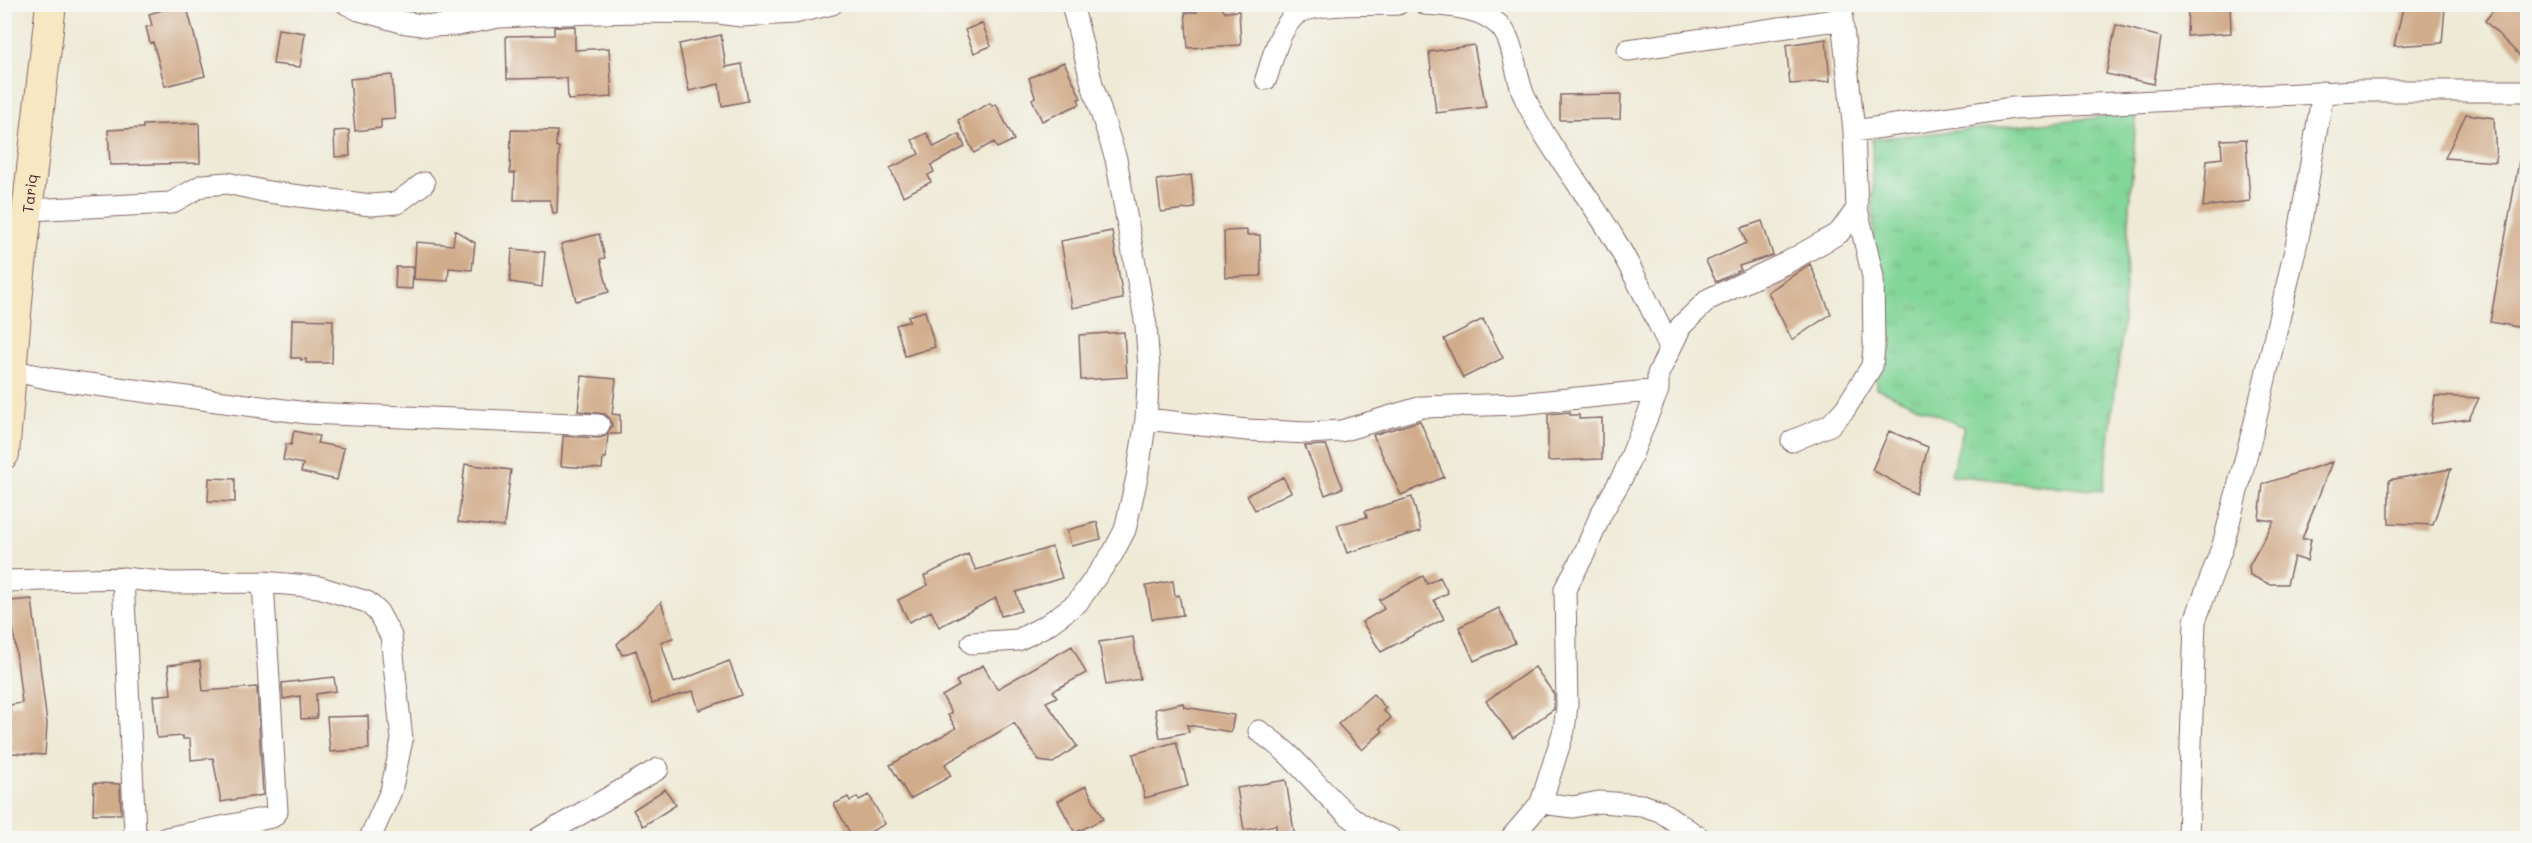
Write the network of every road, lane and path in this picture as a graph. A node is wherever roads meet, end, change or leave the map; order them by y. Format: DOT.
graph roads {
  1 [pos="51,4"];
  2 [pos="347,4"];
  3 [pos="832,4"];
  4 [pos="1072,4"];
  5 [pos="1398,4"];
  6 [pos="1425,4"];
  7 [pos="1842,12"];
  8 [pos="1628,50"];
  9 [pos="1266,78"];
  10 [pos="2528,91"];
  11 [pos="2323,92"];
  12 [pos="1854,131"];
  13 [pos="424,183"];
  14 [pos="1857,209"];
  15 [pos="28,210"];
  16 [pos="11,290"];
  17 [pos="1670,347"];
  18 [pos="11,370"];
  19 [pos="1658,390"];
  20 [pos="1146,419"];
  21 [pos="599,425"];
  22 [pos="6,440"];
  23 [pos="1792,441"];
  24 [pos="123,578"];
  25 [pos="4,581"];
  26 [pos="262,582"];
  27 [pos="972,643"];
  28 [pos="1259,731"];
  29 [pos="658,770"];
  30 [pos="1541,803"];
  31 [pos="140,838"];
  32 [pos="166,838"];
  33 [pos="370,838"];
  34 [pos="539,838"];
  35 [pos="1390,838"];
  36 [pos="1511,838"];
  37 [pos="1700,838"];
  38 [pos="2188,838"];
  1 -- 15 [label="main road, Tariq"];
  2 -- 3 [label="street"];
  4 -- 20 [label="street"];
  5 -- 9 [label="street"];
  6 -- 17 [label="street"];
  7 -- 8 [label="street"];
  7 -- 12 [label="street"];
  10 -- 11 [label="street"];
  11 -- 12 [label="street"];
  11 -- 38 [label="street"];
  12 -- 14 [label="street"];
  13 -- 15 [label="street"];
  14 -- 17 [label="street"];
  14 -- 23 [label="street"];
  15 -- 16 [label="main road, Tariq"];
  16 -- 18 [label="main road, Tariq"];
  17 -- 19 [label="street"];
  18 -- 21 [label="street"];
  18 -- 22 [label="main road, Tariq"];
  19 -- 20 [label="street"];
  19 -- 30 [label="street"];
  20 -- 27 [label="street"];
  24 -- 25 [label="street"];
  24 -- 26 [label="street"];
  24 -- 31 [label="street"];
  26 -- 32 [label="street"];
  26 -- 33 [label="street"];
  28 -- 35 [label="street"];
  29 -- 34 [label="street"];
  30 -- 36 [label="street"];
  30 -- 37 [label="street"];
}
